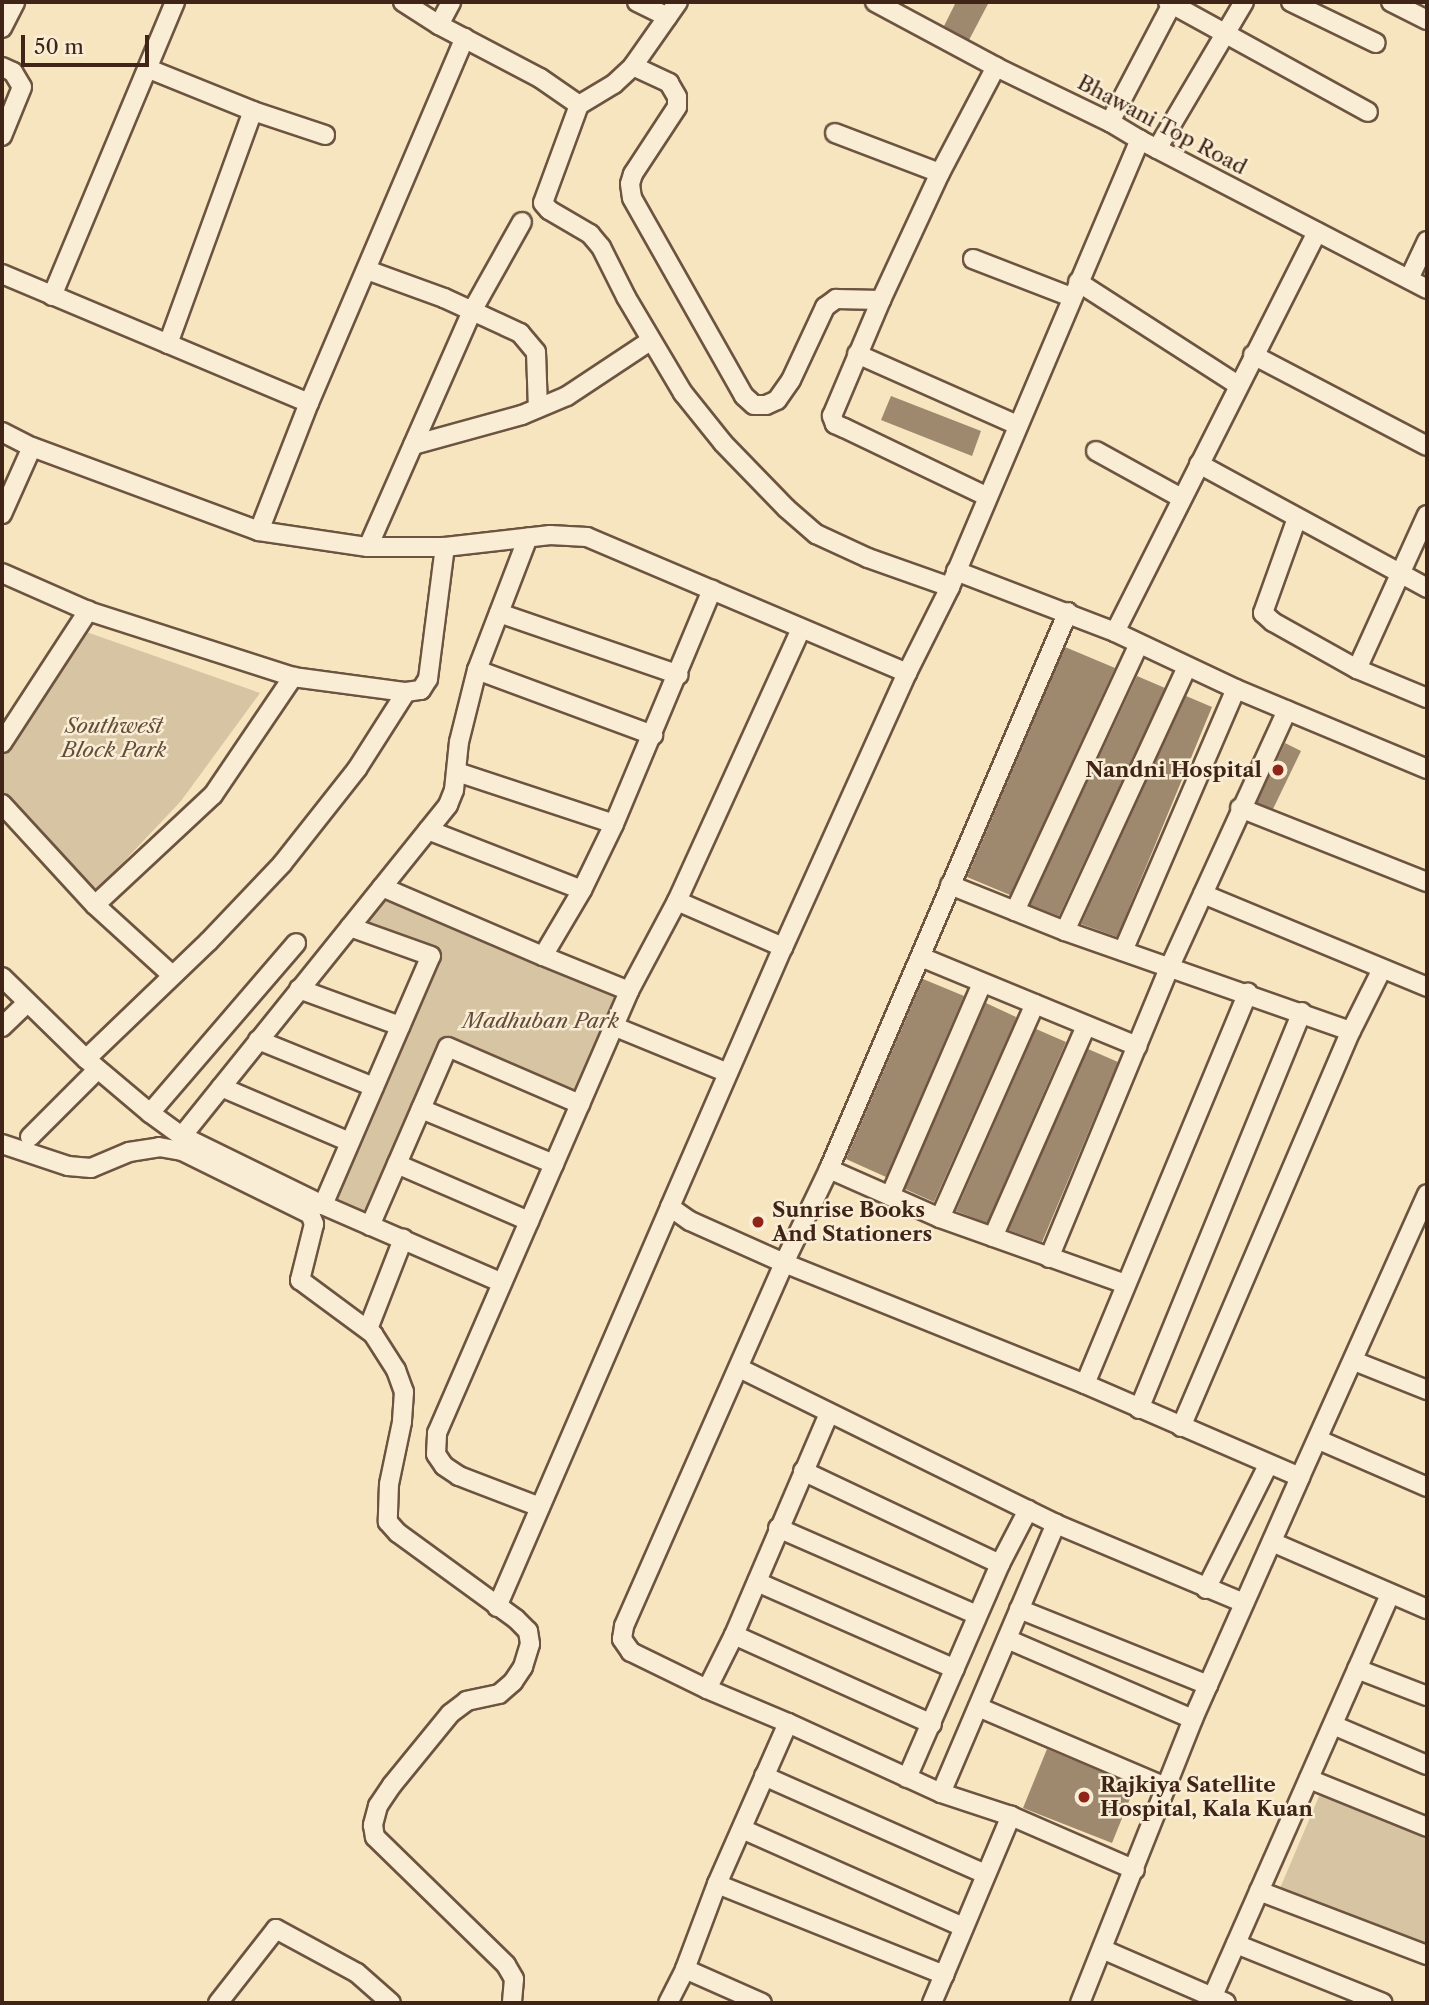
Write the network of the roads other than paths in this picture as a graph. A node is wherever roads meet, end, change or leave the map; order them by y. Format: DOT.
graph roads {
  1 [pos="15,2"];
  2 [pos="175,2"];
  3 [pos="402,2"];
  4 [pos="451,2"];
  5 [pos="637,2"];
  6 [pos="678,2"];
  7 [pos="1171,2"];
  8 [pos="1244,2"];
  9 [pos="1292,2"];
  10 [pos="1391,2"];
  11 [pos="886,4"];
  12 [pos="668,17"];
  13 [pos="1427,20"];
  14 [pos="439,25"];
  15 [pos="2,29"];
  16 [pos="1225,33"];
  17 [pos="465,38"];
  18 [pos="1376,43"];
  19 [pos="2,66"];
  20 [pos="633,66"];
  21 [pos="996,67"];
  22 [pos="149,69"];
  23 [pos="579,104"];
  24 [pos="253,111"];
  25 [pos="1368,111"];
  26 [pos="1111,122"];
  27 [pos="835,133"];
  28 [pos="325,135"];
  29 [pos="2,136"];
  30 [pos="1140,140"];
  31 [pos="1157,149"];
  32 [pos="940,173"];
  33 [pos="522,222"];
  34 [pos="1317,232"];
  35 [pos="1427,241"];
  36 [pos="973,259"];
  37 [pos="367,270"];
  38 [pos="2,274"];
  39 [pos="1409,279"];
  40 [pos="1074,289"];
  41 [pos="1427,289"];
  42 [pos="52,296"];
  43 [pos="881,300"];
  44 [pos="472,311"];
  45 [pos="650,341"];
  46 [pos="168,344"];
  47 [pos="857,354"];
  48 [pos="1253,355"];
  49 [pos="1238,385"];
  50 [pos="309,403"];
  51 [pos="538,408"];
  52 [pos="1017,425"];
  53 [pos="2,432"];
  54 [pos="413,445"];
  55 [pos="1427,446"];
  56 [pos="33,447"];
  57 [pos="1096,451"];
  58 [pos="1199,464"];
  59 [pos="986,496"];
  60 [pos="1181,498"];
  61 [pos="2,514"];
  62 [pos="1427,515"];
  63 [pos="1297,519"];
  64 [pos="260,531"];
  65 [pos="528,537"];
  66 [pos="368,547"];
  67 [pos="445,547"];
  68 [pos="2,573"];
  69 [pos="1402,575"];
  70 [pos="953,579"];
  71 [pos="1427,588"];
  72 [pos="712,590"];
  73 [pos="88,611"];
  74 [pos="1068,612"];
  75 [pos="499,613"];
  76 [pos="801,629"];
  77 [pos="1115,632"];
  78 [pos="1139,644"];
  79 [pos="1187,667"];
  80 [pos="1357,669"];
  81 [pos="477,670"];
  82 [pos="907,673"];
  83 [pos="679,676"];
  84 [pos="293,677"];
  85 [pos="1236,689"];
  86 [pos="406,692"];
  87 [pos="1427,698"];
  88 [pos="1287,711"];
  89 [pos="653,735"];
  90 [pos="2,743"];
  91 [pos="1427,769"];
  92 [pos="457,772"];
  93 [pos="2,804"];
  94 [pos="1240,808"];
  95 [pos="614,824"];
  96 [pos="428,830"];
  97 [pos="1427,882"];
  98 [pos="950,885"];
  99 [pos="382,887"];
  100 [pos="582,890"];
  101 [pos="1203,894"];
  102 [pos="677,901"];
  103 [pos="95,905"];
  104 [pos="1015,911"];
  105 [pos="350,927"];
  106 [pos="1065,931"];
  107 [pos="296,943"];
  108 [pos="783,947"];
  109 [pos="1123,951"];
  110 [pos="543,956"];
  111 [pos="922,957"];
  112 [pos="1170,966"];
  113 [pos="1382,970"];
  114 [pos="173,975"];
  115 [pos="2,977"];
  116 [pos="982,983"];
  117 [pos="1427,987"];
  118 [pos="299,989"];
  119 [pos="629,990"];
  120 [pos="1248,993"];
  121 [pos="27,1003"];
  122 [pos="1035,1004"];
  123 [pos="1302,1013"];
  124 [pos="400,1026"];
  125 [pos="613,1026"];
  126 [pos="1086,1026"];
  127 [pos="2,1027"];
  128 [pos="1351,1031"];
  129 [pos="258,1040"];
  130 [pos="1137,1046"];
  131 [pos="92,1064"];
  132 [pos="728,1073"];
  133 [pos="221,1087"];
  134 [pos="374,1087"];
  135 [pos="580,1104"];
  136 [pos="421,1109"];
  137 [pos="150,1113"];
  138 [pos="182,1136"];
  139 [pos="30,1137"];
  140 [pos="350,1142"];
  141 [pos="2,1144"];
  142 [pos="397,1164"];
  143 [pos="554,1164"];
  144 [pos="829,1169"];
  145 [pos="1427,1194"];
  146 [pos="890,1196"];
  147 [pos="323,1205"];
  148 [pos="670,1207"];
  149 [pos="940,1218"];
  150 [pos="529,1221"];
  151 [pos="370,1226"];
  152 [pos="993,1237"];
  153 [pos="403,1239"];
  154 [pos="1049,1258"];
  155 [pos="784,1263"];
  156 [pos="502,1283"];
  157 [pos="1125,1284"];
  158 [pos="368,1329"];
  159 [pos="1354,1361"];
  160 [pos="739,1368"];
  161 [pos="1085,1384"];
  162 [pos="1427,1390"];
  163 [pos="1139,1409"];
  164 [pos="828,1413"];
  165 [pos="1181,1427"];
  166 [pos="1319,1440"];
  167 [pos="1268,1465"];
  168 [pos="803,1471"];
  169 [pos="1300,1477"];
  170 [pos="1427,1487"];
  171 [pos="540,1507"];
  172 [pos="1028,1510"];
  173 [pos="1056,1524"];
  174 [pos="778,1528"];
  175 [pos="1272,1542"];
  176 [pos="1000,1564"];
  177 [pos="757,1582"];
  178 [pos="1206,1589"];
  179 [pos="1390,1595"];
  180 [pos="1244,1603"];
  181 [pos="497,1607"];
  182 [pos="1019,1609"];
  183 [pos="1427,1609"];
  184 [pos="977,1615"];
  185 [pos="734,1635"];
  186 [pos="1007,1639"];
  187 [pos="955,1669"];
  188 [pos="1357,1669"];
  189 [pos="1208,1685"];
  190 [pos="707,1689"];
  191 [pos="1427,1696"];
  192 [pos="978,1707"];
  193 [pos="1193,1719"];
  194 [pos="788,1723"];
  195 [pos="932,1724"];
  196 [pos="1333,1725"];
  197 [pos="1427,1765"];
  198 [pos="764,1776"];
  199 [pos="907,1778"];
  200 [pos="1309,1779"];
  201 [pos="1166,1787"];
  202 [pos="941,1793"];
  203 [pos="1011,1816"];
  204 [pos="1427,1827"];
  205 [pos="742,1829"];
  206 [pos="1135,1870"];
  207 [pos="985,1874"];
  208 [pos="717,1884"];
  209 [pos="1259,1891"];
  210 [pos="963,1927"];
  211 [pos="1236,1944"];
  212 [pos="1102,1948"];
  213 [pos="1427,1955"];
  214 [pos="685,1969"];
  215 [pos="944,1975"];
  216 [pos="1219,2000"];
  217 [pos="218,2003"];
  218 [pos="391,2003"];
  219 [pos="512,2003"];
  220 [pos="668,2003"];
  221 [pos="762,2003"];
  222 [pos="932,2003"];
  223 [pos="1080,2003"];
  224 [pos="1383,2003"];
  1 -- 15 [label="street"];
  2 -- 22 [label="street"];
  3 -- 14 [label="street"];
  4 -- 14 [label="street"];
  5 -- 12 [label="street"];
  6 -- 12 [label="street"];
  7 -- 16 [label="street"];
  7 -- 26 [label="street"];
  8 -- 16 [label="street"];
  9 -- 18 [label="street"];
  10 -- 13 [label="street"];
  11 -- 21 [label="street, Bhawani Top Road"];
  12 -- 20 [label="street"];
  14 -- 17 [label="street"];
  16 -- 25 [label="street"];
  16 -- 31 [label="street"];
  17 -- 23 [label="street"];
  17 -- 37 [label="street"];
  19 -- 29 [label="street"];
  20 -- 23 [label="street"];
  20 -- 43 [label="street"];
  21 -- 26 [label="street, Bhawani Top Road"];
  21 -- 32 [label="street"];
  22 -- 24 [label="street"];
  22 -- 42 [label="street"];
  23 -- 45 [label="street"];
  24 -- 28 [label="street"];
  24 -- 46 [label="street"];
  26 -- 30 [label="street, Bhawani Top Road"];
  27 -- 32 [label="street"];
  30 -- 31 [label="street, Bhawani Top Road"];
  30 -- 40 [label="street"];
  31 -- 34 [label="street, Bhawani Top Road"];
  32 -- 43 [label="street"];
  33 -- 44 [label="street"];
  34 -- 39 [label="street, Bhawani Top Road"];
  34 -- 48 [label="street"];
  35 -- 39 [label="street"];
  36 -- 40 [label="street"];
  37 -- 44 [label="street"];
  37 -- 50 [label="street"];
  38 -- 42 [label="street"];
  39 -- 41 [label="street, Bhawani Top Road"];
  40 -- 49 [label="street"];
  40 -- 52 [label="street"];
  42 -- 46 [label="street"];
  43 -- 47 [label="street"];
  44 -- 51 [label="street"];
  44 -- 54 [label="street"];
  45 -- 51 [label="street"];
  45 -- 70 [label="street"];
  46 -- 50 [label="street"];
  47 -- 52 [label="street"];
  47 -- 59 [label="street"];
  48 -- 49 [label="street"];
  48 -- 55 [label="street"];
  49 -- 58 [label="street"];
  50 -- 64 [label="street"];
  51 -- 54 [label="street"];
  52 -- 59 [label="street"];
  53 -- 56 [label="street"];
  54 -- 66 [label="street"];
  56 -- 61 [label="street"];
  56 -- 64 [label="street"];
  57 -- 60 [label="street"];
  58 -- 60 [label="street"];
  58 -- 63 [label="street"];
  59 -- 70 [label="street"];
  60 -- 77 [label="street"];
  62 -- 69 [label="street"];
  63 -- 69 [label="street"];
  63 -- 80 [label="street"];
  64 -- 66 [label="street"];
  65 -- 67 [label="street"];
  65 -- 72 [label="street"];
  65 -- 75 [label="street"];
  66 -- 67 [label="street"];
  67 -- 86 [label="street"];
  68 -- 73 [label="street"];
  69 -- 71 [label="street"];
  69 -- 80 [label="street"];
  70 -- 74 [label="street"];
  70 -- 82 [label="street"];
  72 -- 76 [label="street"];
  72 -- 83 [label="street"];
  73 -- 84 [label="street"];
  73 -- 90 [label="street"];
  74 -- 77 [label="street"];
  74 -- 98 [label="street"];
  75 -- 81 [label="street"];
  75 -- 83 [label="street"];
  76 -- 82 [label="street"];
  76 -- 102 [label="street"];
  77 -- 78 [label="street"];
  78 -- 79 [label="street"];
  78 -- 104 [label="street"];
  79 -- 85 [label="street"];
  79 -- 106 [label="street"];
  80 -- 87 [label="street"];
  81 -- 89 [label="street"];
  81 -- 92 [label="street"];
  82 -- 108 [label="street"];
  83 -- 89 [label="street"];
  84 -- 86 [label="street"];
  84 -- 103 [label="street"];
  85 -- 88 [label="street"];
  85 -- 109 [label="street"];
  86 -- 114 [label="street"];
  88 -- 91 [label="street"];
  88 -- 94 [label="street"];
  89 -- 95 [label="street"];
  92 -- 95 [label="street"];
  92 -- 96 [label="street"];
  93 -- 103 [label="street"];
  94 -- 97 [label="street"];
  94 -- 101 [label="street"];
  95 -- 100 [label="street"];
  96 -- 99 [label="street"];
  96 -- 100 [label="street"];
  98 -- 104 [label="street"];
  98 -- 111 [label="street"];
  99 -- 105 [label="street"];
  99 -- 110 [label="street"];
  100 -- 110 [label="street"];
  101 -- 112 [label="street"];
  101 -- 113 [label="street"];
  102 -- 108 [label="street"];
  102 -- 119 [label="street"];
  103 -- 114 [label="street"];
  104 -- 106 [label="street"];
  105 -- 118 [label="street"];
  105 -- 124 [label="street"];
  106 -- 109 [label="street"];
  107 -- 137 [label="street"];
  108 -- 132 [label="street"];
  109 -- 112 [label="street"];
  110 -- 119 [label="street"];
  111 -- 116 [label="street"];
  111 -- 144 [label="street"];
  112 -- 120 [label="street"];
  112 -- 130 [label="street"];
  113 -- 117 [label="street"];
  113 -- 128 [label="street"];
  114 -- 131 [label="street"];
  115 -- 121 [label="street"];
  116 -- 122 [label="street"];
  116 -- 146 [label="street"];
  118 -- 124 [label="street"];
  118 -- 129 [label="street"];
  119 -- 125 [label="street"];
  120 -- 123 [label="street"];
  120 -- 157 [label="street"];
  121 -- 127 [label="street"];
  121 -- 131 [label="street"];
  122 -- 126 [label="street"];
  122 -- 149 [label="street"];
  123 -- 128 [label="street"];
  123 -- 163 [label="street"];
  124 -- 134 [label="street"];
  125 -- 132 [label="street"];
  125 -- 135 [label="street"];
  126 -- 130 [label="street"];
  126 -- 152 [label="street"];
  128 -- 165 [label="street"];
  129 -- 133 [label="street"];
  129 -- 134 [label="street"];
  130 -- 154 [label="street"];
  131 -- 137 [label="street"];
  131 -- 139 [label="street"];
  132 -- 148 [label="street"];
  133 -- 138 [label="street"];
  133 -- 140 [label="street"];
  134 -- 140 [label="street"];
  135 -- 136 [label="street"];
  135 -- 143 [label="street"];
  136 -- 142 [label="street"];
  136 -- 143 [label="street"];
  137 -- 138 [label="street"];
  138 -- 147 [label="street"];
  140 -- 147 [label="street"];
  141 -- 158 [label="street"];
  142 -- 150 [label="street"];
  142 -- 151 [label="street"];
  143 -- 150 [label="street"];
  144 -- 146 [label="street"];
  144 -- 155 [label="street"];
  145 -- 159 [label="street"];
  146 -- 149 [label="street"];
  147 -- 151 [label="street"];
  148 -- 155 [label="street"];
  148 -- 171 [label="street"];
  149 -- 152 [label="street"];
  150 -- 156 [label="street"];
  151 -- 153 [label="street"];
  152 -- 154 [label="street"];
  153 -- 156 [label="street"];
  153 -- 158 [label="street"];
  154 -- 157 [label="street"];
  155 -- 160 [label="street"];
  155 -- 161 [label="street"];
  156 -- 171 [label="street"];
  157 -- 161 [label="street"];
  158 -- 181 [label="street"];
  159 -- 162 [label="street"];
  159 -- 166 [label="street"];
  160 -- 164 [label="street"];
  160 -- 190 [label="street"];
  161 -- 163 [label="street"];
  163 -- 165 [label="street"];
  164 -- 168 [label="street"];
  164 -- 172 [label="street"];
  165 -- 167 [label="street"];
  166 -- 169 [label="street"];
  166 -- 170 [label="street"];
  167 -- 169 [label="street"];
  167 -- 178 [label="street"];
  168 -- 174 [label="street"];
  168 -- 176 [label="street"];
  169 -- 175 [label="street"];
  171 -- 181 [label="street"];
  172 -- 173 [label="street"];
  172 -- 176 [label="street"];
  173 -- 178 [label="street"];
  173 -- 182 [label="street"];
  174 -- 177 [label="street"];
  174 -- 184 [label="street"];
  175 -- 179 [label="street"];
  175 -- 180 [label="street"];
  176 -- 184 [label="street"];
  177 -- 185 [label="street"];
  177 -- 187 [label="street"];
  178 -- 180 [label="street"];
  179 -- 183 [label="street"];
  179 -- 188 [label="street"];
  180 -- 189 [label="street"];
  181 -- 219 [label="street"];
  182 -- 186 [label="street"];
  182 -- 189 [label="street"];
  184 -- 187 [label="street"];
  185 -- 190 [label="street"];
  185 -- 195 [label="street"];
  186 -- 192 [label="street"];
  186 -- 193 [label="street"];
  187 -- 195 [label="street"];
  188 -- 191 [label="street"];
  188 -- 196 [label="street"];
  189 -- 193 [label="street"];
  190 -- 194 [label="street"];
  192 -- 201 [label="street"];
  192 -- 202 [label="street"];
  193 -- 201 [label="street"];
  194 -- 198 [label="street"];
  194 -- 199 [label="street"];
  195 -- 199 [label="street"];
  196 -- 197 [label="street"];
  196 -- 200 [label="street"];
  198 -- 205 [label="street"];
  198 -- 207 [label="street"];
  199 -- 202 [label="street"];
  200 -- 204 [label="street"];
  200 -- 209 [label="street"];
  201 -- 206 [label="street"];
  202 -- 203 [label="street"];
  203 -- 206 [label="street"];
  203 -- 207 [label="street"];
  205 -- 208 [label="street"];
  205 -- 210 [label="street"];
  206 -- 212 [label="street"];
  207 -- 210 [label="street"];
  208 -- 214 [label="street"];
  208 -- 215 [label="street"];
  209 -- 211 [label="street"];
  209 -- 213 [label="street"];
  210 -- 215 [label="street"];
  211 -- 216 [label="street"];
  211 -- 224 [label="street"];
  212 -- 216 [label="street"];
  212 -- 223 [label="street"];
  214 -- 220 [label="street"];
  214 -- 221 [label="street"];
  215 -- 222 [label="street"];
  217 -- 218 [label="street"];
}
